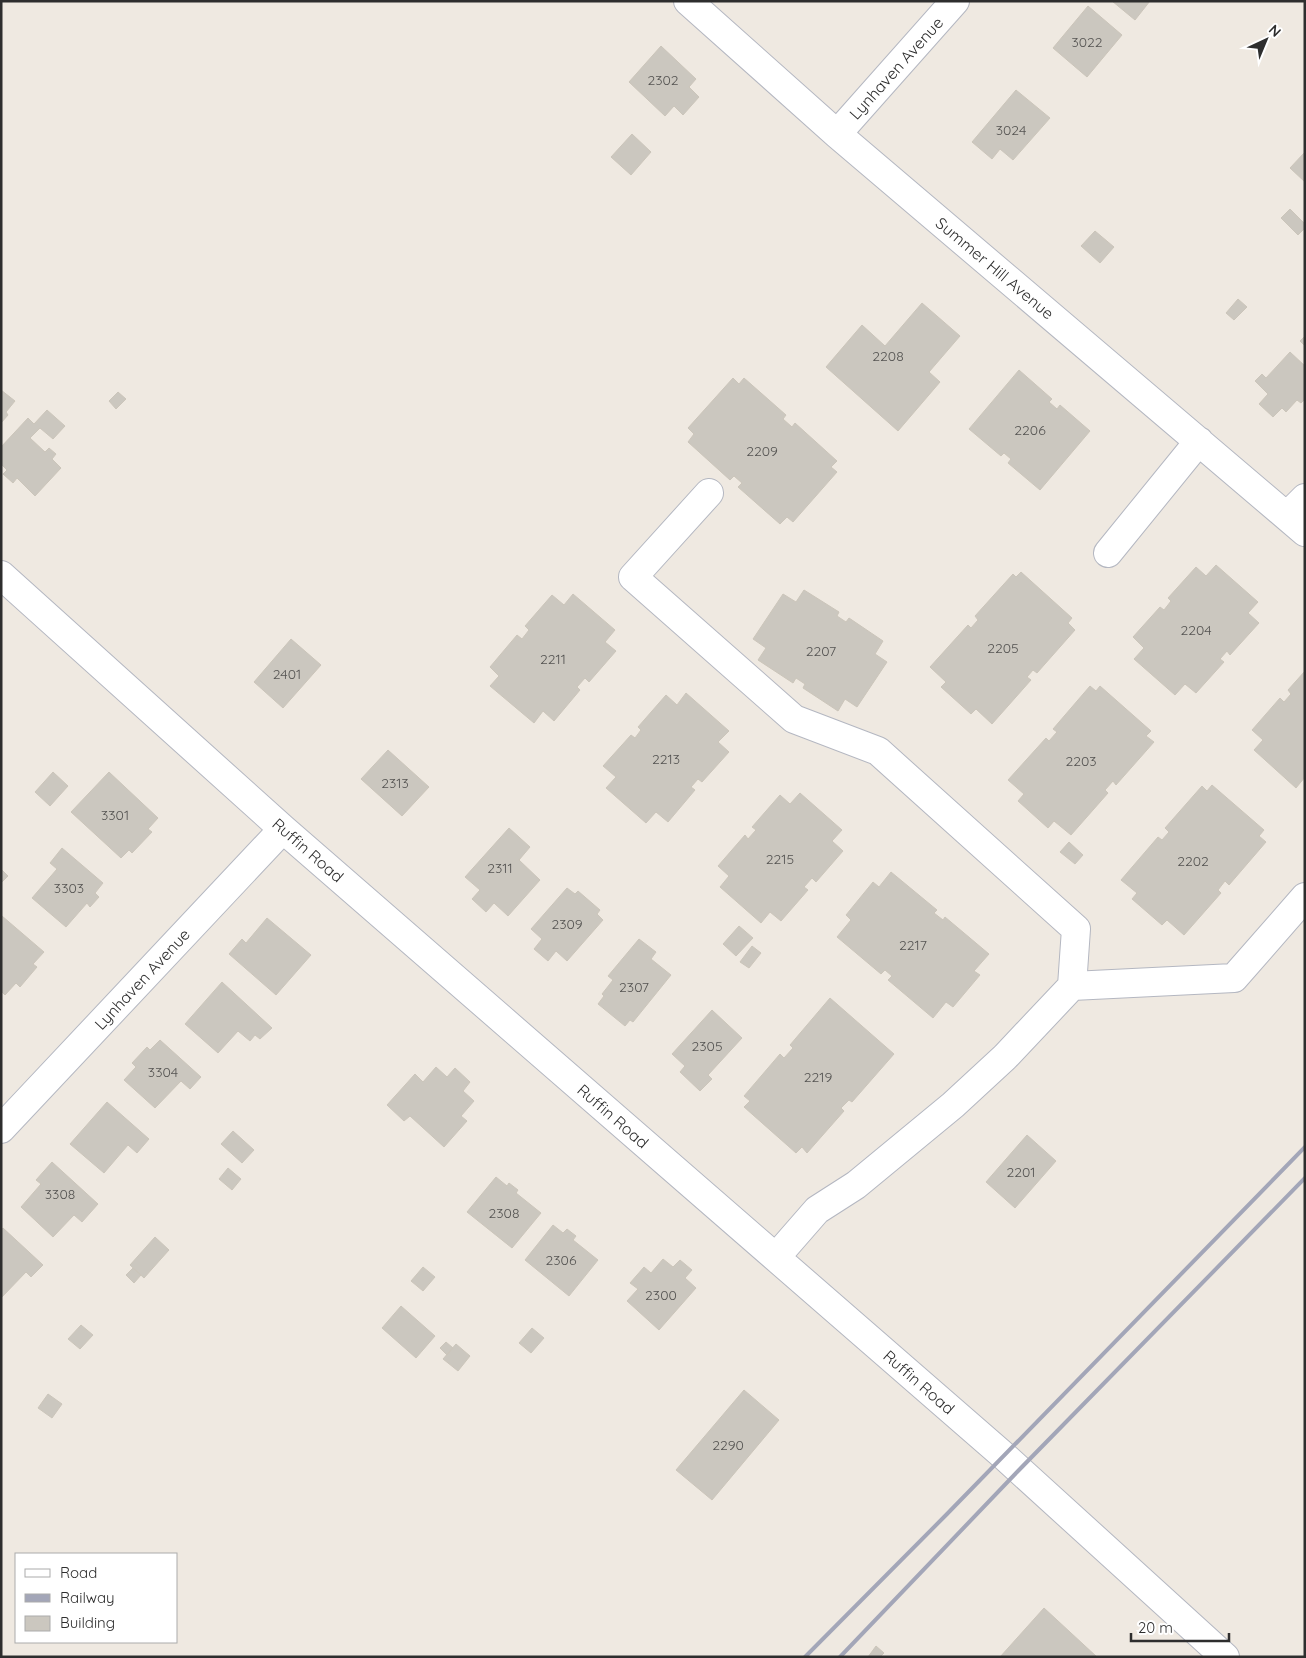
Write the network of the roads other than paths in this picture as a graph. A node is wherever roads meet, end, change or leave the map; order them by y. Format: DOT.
graph roads {
  1 [pos="688,1"];
  2 [pos="955,1"];
  3 [pos="837,134"];
  4 [pos="1199,441"];
  5 [pos="709,493"];
  6 [pos="1299,515"];
  7 [pos="1108,553"];
  8 [pos="1,575"];
  9 [pos="283,829"];
  10 [pos="1305,897"];
  11 [pos="1072,986"];
  12 [pos="1,1129"];
  13 [pos="776,1257"];
  14 [pos="1225,1657"];
  1 -- 3 [label="street, Summer Hill Avenue"];
  2 -- 3 [label="street, Lynhaven Avenue"];
  3 -- 4 [label="street, Summer Hill Avenue"];
  4 -- 6 [label="street, Summer Hill Avenue"];
  4 -- 7 [label="street"];
  5 -- 11 [label="street"];
  8 -- 9 [label="street, Ruffin Road"];
  9 -- 12 [label="street, Lynhaven Avenue"];
  9 -- 13 [label="street, Ruffin Road"];
  10 -- 11 [label="street"];
  11 -- 13 [label="street"];
  13 -- 14 [label="street, Ruffin Road"];
}
